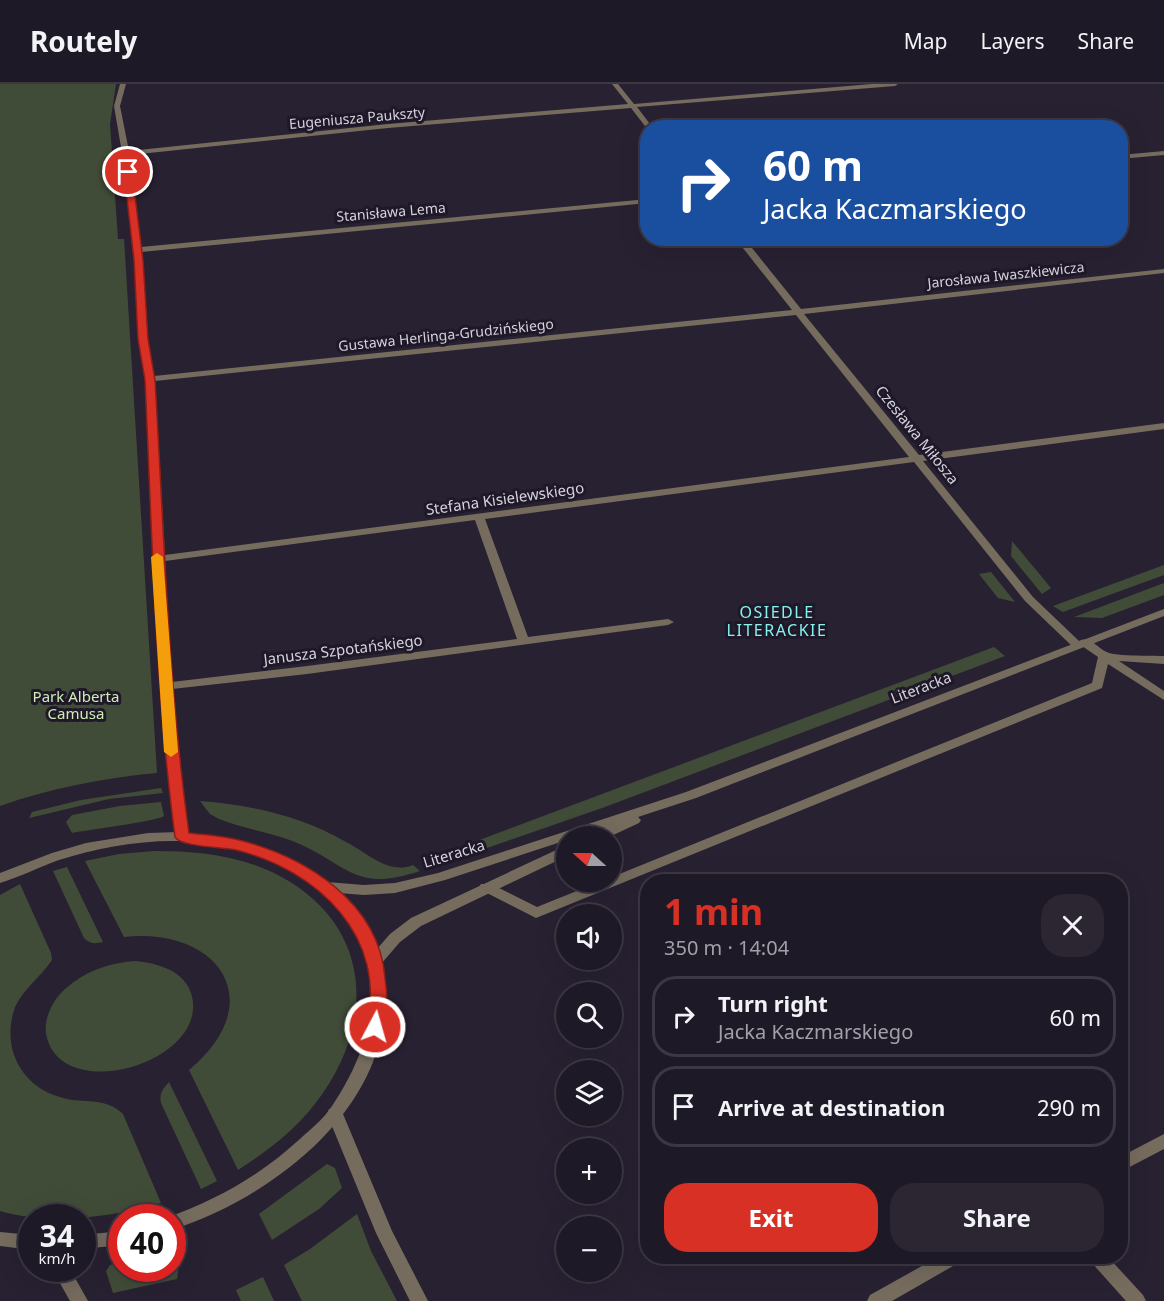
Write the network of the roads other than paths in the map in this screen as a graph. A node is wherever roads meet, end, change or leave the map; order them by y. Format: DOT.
graph roads {
  1 [pos="123,84"];
  2 [pos="615,84"];
  3 [pos="895,84"];
  4 [pos="633,107"];
  5 [pos="644,120"];
  6 [pos="126,153"];
  7 [pos="1164,153"];
  8 [pos="1128,156"];
  9 [pos="640,202"];
  10 [pos="745,246"];
  11 [pos="137,250"];
  12 [pos="1164,271"];
  13 [pos="798,312"];
  14 [pos="150,380"];
  15 [pos="1164,426"];
  16 [pos="916,459"];
  17 [pos="479,518"];
  18 [pos="157,559"];
  19 [pos="1164,612"];
  20 [pos="668,622"];
  21 [pos="524,642"];
  22 [pos="1080,644"];
  23 [pos="1104,656"];
  24 [pos="1164,660"];
  25 [pos="166,686"];
  26 [pos="1164,696"];
  27 [pos="691,795"];
  28 [pos="622,826"];
  29 [pos="182,837"];
  30 [pos="556,855"];
  31 [pos="0,878"];
  32 [pos="327,887"];
  33 [pos="486,887"];
  34 [pos="375,961"];
  35 [pos="335,1114"];
  36 [pos="1164,1142"];
  37 [pos="1128,1161"];
  38 [pos="186,1219"];
  39 [pos="0,1239"];
  40 [pos="18,1241"];
  41 [pos="942,1264"];
  42 [pos="1103,1264"];
  43 [pos="68,1282"];
  44 [pos="79,1301"];
  45 [pos="419,1301"];
  46 [pos="876,1301"];
  47 [pos="1137,1301"];
  1 -- 6 [label="street"];
  2 -- 4 [label="street"];
  3 -- 4 [label="street, Eugeniusza Paukszty"];
  4 -- 5 [label="street"];
  4 -- 6 [label="street, Eugeniusza Paukszty"];
  6 -- 11 [label="street"];
  7 -- 8 [label="street"];
  9 -- 11 [label="street, Stanisława Lema"];
  10 -- 13 [label="street, Czesława Miłosza"];
  11 -- 14 [label="street"];
  12 -- 13 [label="street, Jarosława Iwaszkiewicza"];
  13 -- 14 [label="street, Gustawa Herlinga-Grudzińskiego"];
  13 -- 16 [label="street, Czesława Miłosza"];
  14 -- 18 [label="street"];
  15 -- 16 [label="street, Stefana Kisielewskiego"];
  16 -- 17 [label="street, Stefana Kisielewskiego"];
  16 -- 22 [label="street, Czesława Miłosza"];
  17 -- 18 [label="street, Stefana Kisielewskiego"];
  17 -- 21 [label="street"];
  18 -- 25 [label="street"];
  19 -- 22 [label="street, Literacka"];
  20 -- 21 [label="street, Janusza Szpotańskiego"];
  21 -- 25 [label="street, Janusza Szpotańskiego"];
  22 -- 23 [label="street, Czesława Miłosza"];
  22 -- 27 [label="street, Literacka"];
  23 -- 24 [label="street"];
  23 -- 26 [label="street, Czesława Miłosza"];
  23 -- 33 [label="street"];
  25 -- 29 [label="street"];
  27 -- 28 [label="street, Literacka"];
  27 -- 32 [label="street, Literacka"];
  29 -- 31 [label="street"];
  29 -- 32 [label="street"];
  30 -- 33 [label="street"];
  32 -- 34 [label="street"];
  33 -- 34 [label="street"];
  34 -- 35 [label="street"];
  35 -- 38 [label="street"];
  35 -- 45 [label="street"];
  36 -- 37 [label="street"];
  39 -- 40 [label="street"];
  41 -- 46 [label="street"];
  42 -- 47 [label="street"];
  43 -- 44 [label="street"];
}
